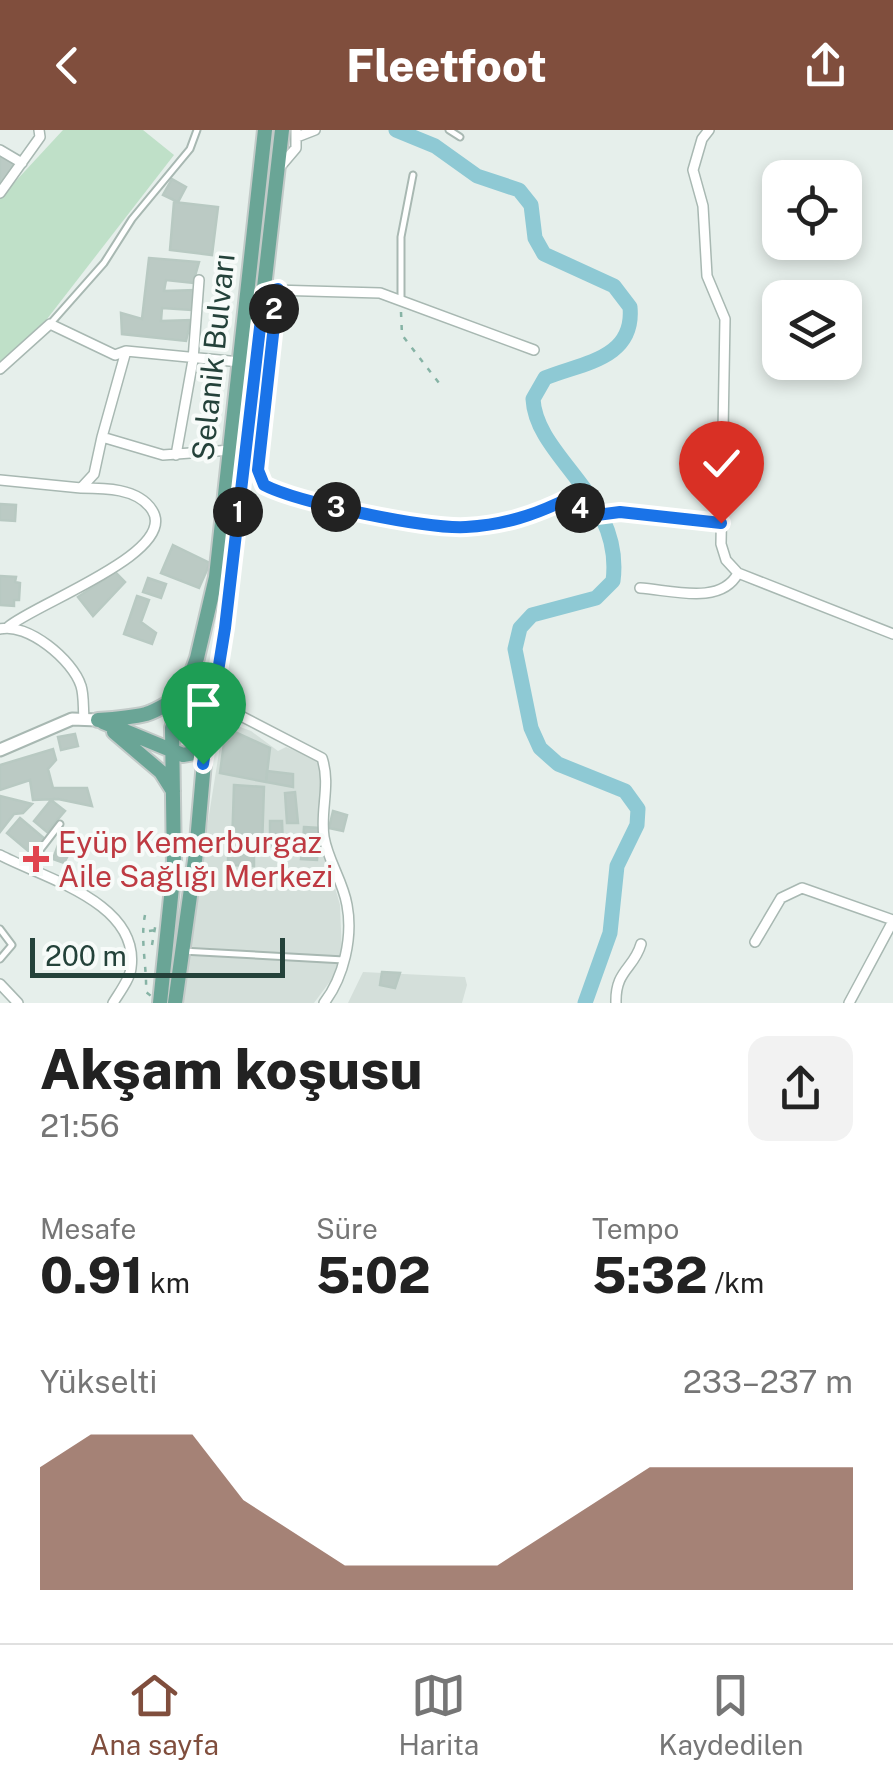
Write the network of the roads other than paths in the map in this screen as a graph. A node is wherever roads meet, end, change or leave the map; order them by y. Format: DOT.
graph roads {
  1 [pos="39,130"];
  2 [pos="197,130"];
  3 [pos="265,130"];
  4 [pos="282,130"];
  5 [pos="315,130"];
  6 [pos="449,130"];
  7 [pos="709,130"];
  8 [pos="297,133"];
  9 [pos="460,136"];
  10 [pos="0,150"];
  11 [pos="22,163"];
  12 [pos="279,168"];
  13 [pos="413,175"];
  14 [pos="0,193"];
  15 [pos="250,270"];
  16 [pos="266,271"];
  17 [pos="199,280"];
  18 [pos="271,291"];
  19 [pos="401,298"];
  20 [pos="50,324"];
  21 [pos="534,350"];
  22 [pos="126,352"];
  23 [pos="194,360"];
  24 [pos="240,362"];
  25 [pos="0,369"];
  26 [pos="102,437"];
  27 [pos="231,450"];
  28 [pos="176,454"];
  29 [pos="0,480"];
  30 [pos="82,488"];
  31 [pos="667,517"];
  32 [pos="514,521"];
  33 [pos="721,523"];
  34 [pos="738,573"];
  35 [pos="640,588"];
  36 [pos="4,628"];
  37 [pos="893,634"];
  38 [pos="182,694"];
  39 [pos="212,701"];
  40 [pos="91,719"];
  41 [pos="0,750"];
  42 [pos="172,751"];
  43 [pos="205,751"];
  44 [pos="201,784"];
  45 [pos="173,791"];
  46 [pos="60,824"];
  47 [pos="0,855"];
  48 [pos="27,868"];
  49 [pos="893,921"];
  50 [pos="0,929"];
  51 [pos="755,942"];
  52 [pos="640,944"];
  53 [pos="182,951"];
  54 [pos="0,959"];
  55 [pos="344,960"];
  56 [pos="0,984"];
  57 [pos="156,1000"];
  58 [pos="18,1003"];
  59 [pos="113,1003"];
  60 [pos="175,1003"];
  61 [pos="324,1003"];
  62 [pos="616,1003"];
  63 [pos="849,1003"];
  1 -- 11 [label="street"];
  2 -- 20 [label="lane"];
  3 -- 15 [label="main road, Selanik Bulvarı"];
  4 -- 12 [label="main road, Selanik Bulvarı"];
  5 -- 8 [label="street"];
  6 -- 9 [label="lane"];
  7 -- 33 [label="street"];
  8 -- 12 [label="street"];
  10 -- 11 [label="street"];
  11 -- 14 [label="street"];
  12 -- 16 [label="main road, Selanik Bulvarı"];
  13 -- 19 [label="lane"];
  15 -- 16 [label="main road"];
  15 -- 24 [label="main road, Selanik Bulvarı"];
  16 -- 18 [label="main road, Selanik Bulvarı"];
  17 -- 23 [label="street"];
  18 -- 19 [label="street"];
  18 -- 32 [label="street"];
  18 -- 39 [label="main road, Selanik Bulvarı"];
  19 -- 21 [label="street"];
  20 -- 22 [label="street"];
  20 -- 25 [label="street"];
  22 -- 23 [label="street"];
  22 -- 26 [label="street"];
  23 -- 24 [label="street"];
  23 -- 28 [label="street"];
  24 -- 27 [label="main road, Selanik Bulvarı"];
  26 -- 28 [label="street"];
  26 -- 30 [label="street"];
  27 -- 28 [label="street"];
  27 -- 38 [label="main road, Selanik Bulvarı"];
  29 -- 30 [label="street"];
  30 -- 36 [label="street"];
  31 -- 33 [label="street"];
  33 -- 34 [label="street"];
  34 -- 35 [label="street"];
  34 -- 37 [label="street"];
  36 -- 40 [label="street"];
  38 -- 39 [label="main road"];
  38 -- 40 [label="main road"];
  38 -- 42 [label="main road, Selanik Bulvarı"];
  39 -- 43 [label="main road, Selanik Bulvarı"];
  39 -- 55 [label="street"];
  40 -- 41 [label="street"];
  40 -- 42 [label="main road"];
  40 -- 45 [label="main road"];
  42 -- 43 [label="main road"];
  42 -- 45 [label="main road, Selanik Bulvarı"];
  43 -- 44 [label="main road, Selanik Bulvarı"];
  44 -- 45 [label="main road"];
  44 -- 53 [label="main road, Selanik Bulvarı"];
  45 -- 57 [label="main road, Selanik Bulvarı"];
  46 -- 48 [label="lane"];
  47 -- 48 [label="street"];
  48 -- 59 [label="street"];
  49 -- 51 [label="street"];
  49 -- 63 [label="street"];
  50 -- 54 [label="lane"];
  52 -- 62 [label="street"];
  53 -- 55 [label="lane"];
  53 -- 60 [label="main road, Selanik Bulvarı"];
  55 -- 61 [label="street"];
  56 -- 58 [label="street"];
}
